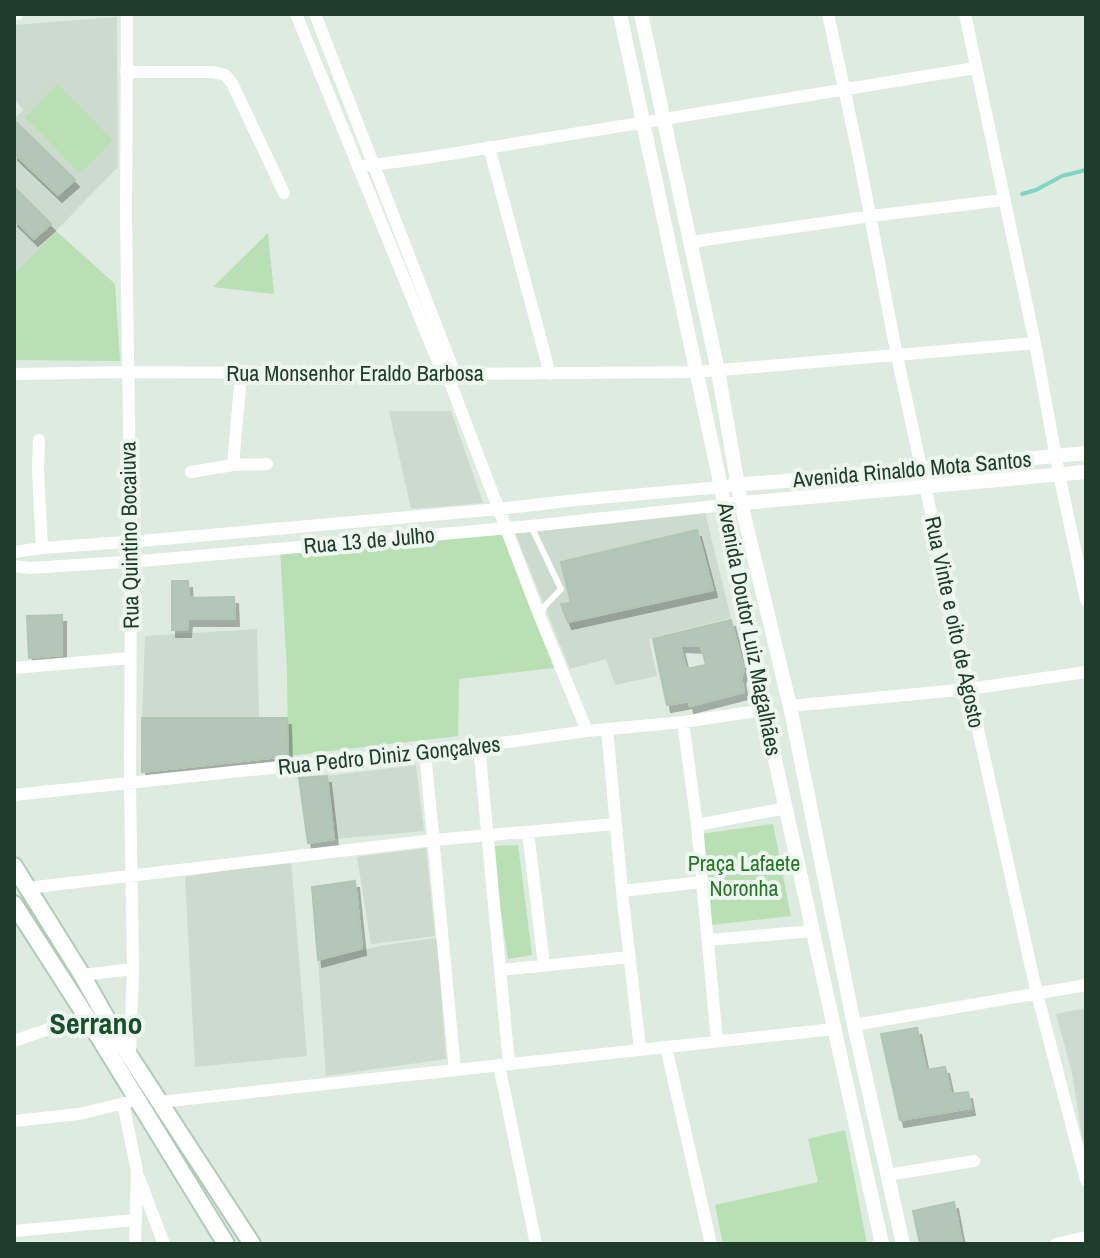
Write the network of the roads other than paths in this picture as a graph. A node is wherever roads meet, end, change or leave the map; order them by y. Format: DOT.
graph roads {
  1 [pos="127,14"];
  2 [pos="296,14"];
  3 [pos="315,14"];
  4 [pos="620,14"];
  5 [pos="641,14"];
  6 [pos="828,14"];
  7 [pos="965,14"];
  8 [pos="975,68"];
  9 [pos="126,72"];
  10 [pos="844,89"];
  11 [pos="664,118"];
  12 [pos="644,121"];
  13 [pos="489,147"];
  14 [pos="373,164"];
  15 [pos="358,167"];
  16 [pos="284,193"];
  17 [pos="1003,200"];
  18 [pos="871,216"];
  19 [pos="691,242"];
  20 [pos="1035,343"];
  21 [pos="897,356"];
  22 [pos="718,371"];
  23 [pos="128,372"];
  24 [pos="697,372"];
  25 [pos="14,374"];
  26 [pos="241,374"];
  27 [pos="550,374"];
  28 [pos="450,377"];
  29 [pos="39,440"];
  30 [pos="1086,453"];
  31 [pos="1057,456"];
  32 [pos="267,464"];
  33 [pos="233,465"];
  34 [pos="922,469"];
  35 [pos="191,472"];
  36 [pos="1086,472"];
  37 [pos="1059,474"];
  38 [pos="739,484"];
  39 [pos="721,487"];
  40 [pos="926,488"];
  41 [pos="741,503"];
  42 [pos="724,505"];
  43 [pos="498,509"];
  44 [pos="531,526"];
  45 [pos="506,528"];
  46 [pos="130,541"];
  47 [pos="42,548"];
  48 [pos="14,552"];
  49 [pos="131,561"];
  50 [pos="14,566"];
  51 [pos="1086,600"];
  52 [pos="540,617"];
  53 [pos="130,658"];
  54 [pos="14,668"];
  55 [pos="1086,672"];
  56 [pos="969,689"];
  57 [pos="790,706"];
  58 [pos="764,710"];
  59 [pos="683,722"];
  60 [pos="607,729"];
  61 [pos="587,731"];
  62 [pos="479,746"];
  63 [pos="425,752"];
  64 [pos="130,784"];
  65 [pos="14,795"];
  66 [pos="786,808"];
  67 [pos="615,824"];
  68 [pos="697,825"];
  69 [pos="528,832"];
  70 [pos="488,835"];
  71 [pos="434,840"];
  72 [pos="14,866"];
  73 [pos="132,875"];
  74 [pos="702,882"];
  75 [pos="27,888"];
  76 [pos="622,891"];
  77 [pos="15,907"];
  78 [pos="813,931"];
  79 [pos="708,940"];
  80 [pos="630,957"];
  81 [pos="544,965"];
  82 [pos="133,969"];
  83 [pos="501,970"];
  84 [pos="82,975"];
  85 [pos="1086,985"];
  86 [pos="1037,994"];
  87 [pos="86,1016"];
  88 [pos="854,1025"];
  89 [pos="834,1029"];
  90 [pos="14,1041"];
  91 [pos="717,1041"];
  92 [pos="666,1047"];
  93 [pos="640,1049"];
  94 [pos="130,1055"];
  95 [pos="504,1064"];
  96 [pos="455,1070"];
  97 [pos="130,1101"];
  98 [pos="160,1102"];
  99 [pos="14,1121"];
  100 [pos="974,1161"];
  101 [pos="137,1171"];
  102 [pos="887,1175"];
  103 [pos="1086,1180"];
  104 [pos="135,1220"];
  105 [pos="14,1231"];
  106 [pos="1086,1237"];
  107 [pos="135,1244"];
  108 [pos="164,1244"];
  109 [pos="226,1244"];
  110 [pos="252,1244"];
  111 [pos="536,1244"];
  112 [pos="711,1244"];
  113 [pos="882,1244"];
  114 [pos="903,1244"];
  115 [pos="1056,1244"];
  1 -- 9 [label="street, Rua Quintino Bocaiuva"];
  2 -- 15 [label="street"];
  3 -- 14 [label="street"];
  4 -- 12 [label="street, Avenida Doutor Luiz Magalhães"];
  5 -- 11 [label="street, Avenida Doutor Luiz Magalhães"];
  6 -- 10 [label="street, Rua Vinte e oito de Agosto"];
  7 -- 8 [label="street"];
  8 -- 10 [label="street"];
  8 -- 17 [label="street"];
  9 -- 16 [label="street"];
  9 -- 23 [label="street, Rua Quintino Bocaiuva"];
  10 -- 11 [label="street"];
  10 -- 18 [label="street, Rua Vinte e oito de Agosto"];
  11 -- 12 [label="street"];
  11 -- 19 [label="street, Avenida Doutor Luiz Magalhães"];
  12 -- 13 [label="street"];
  12 -- 24 [label="street, Avenida Doutor Luiz Magalhães"];
  13 -- 14 [label="street"];
  13 -- 27 [label="street"];
  14 -- 15 [label="street"];
  14 -- 28 [label="street"];
  15 -- 28 [label="street"];
  17 -- 18 [label="street"];
  17 -- 20 [label="street"];
  18 -- 19 [label="street"];
  18 -- 21 [label="street, Rua Vinte e oito de Agosto"];
  19 -- 22 [label="street, Avenida Doutor Luiz Magalhães"];
  20 -- 21 [label="street, Rua Monsenhor Eraldo Barbosa"];
  20 -- 31 [label="street"];
  21 -- 22 [label="street, Rua Monsenhor Eraldo Barbosa"];
  21 -- 34 [label="street, Rua Vinte e oito de Agosto"];
  22 -- 24 [label="street, Rua Monsenhor Eraldo Barbosa"];
  22 -- 38 [label="street, Avenida Doutor Luiz Magalhães"];
  23 -- 25 [label="street, Rua Monsenhor Eraldo Barbosa"];
  23 -- 26 [label="street, Rua Monsenhor Eraldo Barbosa"];
  23 -- 46 [label="street, Rua Quintino Bocaiuva"];
  24 -- 27 [label="street, Rua Monsenhor Eraldo Barbosa"];
  24 -- 39 [label="street, Avenida Doutor Luiz Magalhães"];
  26 -- 28 [label="street, Rua Monsenhor Eraldo Barbosa"];
  26 -- 33 [label="street"];
  27 -- 28 [label="street, Rua Monsenhor Eraldo Barbosa"];
  28 -- 43 [label="street"];
  29 -- 47 [label="street"];
  30 -- 31 [label="street, Avenida Rinaldo Mota Santos"];
  31 -- 34 [label="street, Avenida Rinaldo Mota Santos"];
  31 -- 37 [label="street"];
  32 -- 33 [label="street"];
  33 -- 35 [label="street"];
  34 -- 38 [label="street, Avenida Rinaldo Mota Santos"];
  34 -- 40 [label="street, Rua Vinte e oito de Agosto"];
  36 -- 37 [label="street, Avenida Rinaldo Mota Santos"];
  37 -- 40 [label="street, Avenida Rinaldo Mota Santos"];
  37 -- 51 [label="street"];
  38 -- 39 [label="street, Avenida Rinaldo Mota Santos"];
  38 -- 41 [label="street, Avenida Doutor Luiz Magalhães"];
  39 -- 42 [label="street, Avenida Doutor Luiz Magalhães"];
  39 -- 43 [label="street, Rua 13 de Julho"];
  40 -- 41 [label="street, Avenida Rinaldo Mota Santos"];
  40 -- 56 [label="street, Rua Vinte e oito de Agosto"];
  41 -- 42 [label="street, Avenida Rinaldo Mota Santos"];
  41 -- 57 [label="street, Avenida Doutor Luiz Magalhães"];
  42 -- 44 [label="street, Rua 13 de Julho"];
  42 -- 58 [label="street, Avenida Doutor Luiz Magalhães"];
  43 -- 45 [label="street"];
  43 -- 46 [label="street, Rua 13 de Julho"];
  44 -- 45 [label="street, Rua 13 de Julho"];
  44 -- 52 [label="lane"];
  45 -- 49 [label="street, Rua 13 de Julho"];
  45 -- 52 [label="street"];
  46 -- 47 [label="street, Rua 13 de Julho"];
  46 -- 49 [label="street, Rua Quintino Bocaiuva"];
  47 -- 48 [label="street, Rua 13 de Julho"];
  49 -- 50 [label="street, Rua 13 de Julho"];
  49 -- 53 [label="street, Rua Quintino Bocaiuva"];
  52 -- 61 [label="street"];
  53 -- 54 [label="street"];
  53 -- 64 [label="street, Rua Quintino Bocaiuva"];
  55 -- 56 [label="street"];
  56 -- 57 [label="street"];
  56 -- 86 [label="street, Rua Vinte e oito de Agosto"];
  57 -- 58 [label="street"];
  57 -- 88 [label="street, Avenida Doutor Luiz Magalhães"];
  58 -- 59 [label="street, Rua Pedro Diniz Gonçalves"];
  58 -- 66 [label="street, Avenida Doutor Luiz Magalhães"];
  59 -- 60 [label="street, Rua Pedro Diniz Gonçalves"];
  59 -- 68 [label="street"];
  60 -- 61 [label="street, Rua Pedro Diniz Gonçalves"];
  60 -- 67 [label="street"];
  61 -- 62 [label="street, Rua Pedro Diniz Gonçalves"];
  62 -- 63 [label="street, Rua Pedro Diniz Gonçalves"];
  62 -- 70 [label="street"];
  63 -- 64 [label="street, Rua Pedro Diniz Gonçalves"];
  63 -- 71 [label="street"];
  64 -- 65 [label="street, Rua Pedro Diniz Gonçalves"];
  64 -- 73 [label="street, Rua Quintino Bocaiuva"];
  66 -- 68 [label="street"];
  66 -- 78 [label="street, Avenida Doutor Luiz Magalhães"];
  67 -- 69 [label="street"];
  67 -- 76 [label="street"];
  68 -- 74 [label="street"];
  69 -- 70 [label="street"];
  69 -- 81 [label="street"];
  70 -- 71 [label="street"];
  70 -- 83 [label="street"];
  71 -- 73 [label="street"];
  71 -- 96 [label="street"];
  72 -- 75 [label="main road"];
  73 -- 75 [label="street"];
  73 -- 82 [label="street, Rua Quintino Bocaiuva"];
  74 -- 76 [label="street"];
  74 -- 79 [label="street"];
  75 -- 84 [label="main road"];
  76 -- 80 [label="street"];
  77 -- 87 [label="main road"];
  78 -- 79 [label="street"];
  78 -- 89 [label="street, Avenida Doutor Luiz Magalhães"];
  79 -- 91 [label="street"];
  80 -- 81 [label="street"];
  80 -- 93 [label="street"];
  81 -- 83 [label="street"];
  82 -- 84 [label="street"];
  82 -- 94 [label="street, Rua Quintino Bocaiuva"];
  83 -- 95 [label="street"];
  84 -- 94 [label="main road"];
  85 -- 86 [label="street"];
  86 -- 88 [label="street"];
  86 -- 103 [label="street, Rua Vinte e oito de Agosto"];
  87 -- 90 [label="street"];
  87 -- 97 [label="main road"];
  88 -- 102 [label="street, Avenida Doutor Luiz Magalhães"];
  89 -- 91 [label="street"];
  89 -- 113 [label="street, Avenida Doutor Luiz Magalhães"];
  91 -- 92 [label="street"];
  92 -- 93 [label="street"];
  92 -- 112 [label="street"];
  93 -- 95 [label="street"];
  94 -- 98 [label="main road"];
  95 -- 96 [label="street"];
  95 -- 111 [label="street"];
  96 -- 98 [label="street"];
  97 -- 99 [label="street"];
  97 -- 101 [label="street"];
  97 -- 109 [label="main road"];
  98 -- 110 [label="main road"];
  100 -- 102 [label="street"];
  101 -- 104 [label="street"];
  101 -- 108 [label="street"];
  102 -- 114 [label="street, Avenida Doutor Luiz Magalhães"];
  104 -- 105 [label="street"];
  104 -- 107 [label="street"];
  106 -- 115 [label="street"];
}
